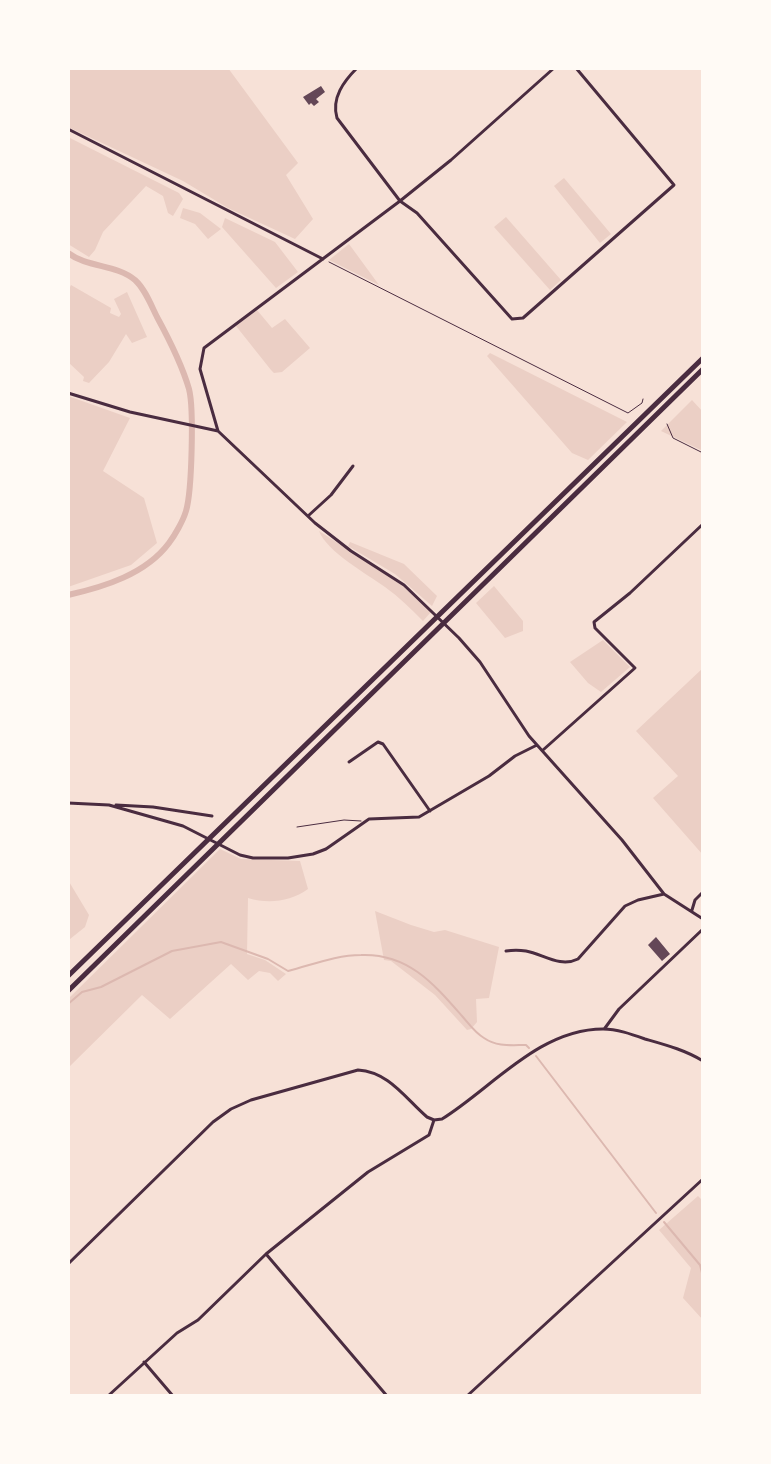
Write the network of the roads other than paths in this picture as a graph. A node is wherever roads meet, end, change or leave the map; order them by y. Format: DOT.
graph roads {
  1 [pos="357,68"];
  2 [pos="554,68"];
  3 [pos="576,68"];
  4 [pos="68,129"];
  5 [pos="400,201"];
  6 [pos="323,259"];
  7 [pos="703,358"];
  8 [pos="703,369"];
  9 [pos="68,393"];
  10 [pos="218,431"];
  11 [pos="353,466"];
  12 [pos="308,516"];
  13 [pos="703,524"];
  14 [pos="537,745"];
  15 [pos="542,751"];
  16 [pos="349,762"];
  17 [pos="68,803"];
  18 [pos="109,805"];
  19 [pos="430,811"];
  20 [pos="212,816"];
  21 [pos="364,821"];
  22 [pos="297,827"];
  23 [pos="703,892"];
  24 [pos="664,894"];
  25 [pos="692,910"];
  26 [pos="703,919"];
  27 [pos="703,929"];
  28 [pos="506,951"];
  29 [pos="68,976"];
  30 [pos="68,991"];
  31 [pos="605,1029"];
  32 [pos="703,1061"];
  33 [pos="434,1120"];
  34 [pos="703,1179"];
  35 [pos="266,1254"];
  36 [pos="68,1264"];
  37 [pos="144,1362"];
  38 [pos="108,1396"];
  39 [pos="173,1396"];
  40 [pos="387,1396"];
  41 [pos="467,1396"];
  1 -- 5 [label="street"];
  2 -- 5 [label="street"];
  3 -- 5 [label="street"];
  4 -- 6 [label="street"];
  5 -- 6 [label="street"];
  6 -- 10 [label="street"];
  7 -- 29 [label="highway"];
  8 -- 30 [label="highway"];
  9 -- 10 [label="street"];
  10 -- 12 [label="street"];
  11 -- 12 [label="street"];
  12 -- 14 [label="street"];
  13 -- 15 [label="street"];
  14 -- 15 [label="street"];
  14 -- 19 [label="street"];
  15 -- 24 [label="street"];
  16 -- 19 [label="street"];
  17 -- 18 [label="street"];
  18 -- 20 [label="street"];
  18 -- 21 [label="street"];
  19 -- 21 [label="street"];
  21 -- 22 [label="lane"];
  23 -- 25 [label="street"];
  24 -- 25 [label="street"];
  24 -- 28 [label="street"];
  25 -- 26 [label="street"];
  27 -- 31 [label="street"];
  31 -- 32 [label="street"];
  31 -- 33 [label="street"];
  33 -- 35 [label="street"];
  33 -- 36 [label="street"];
  34 -- 41 [label="street"];
  35 -- 37 [label="street"];
  35 -- 40 [label="street"];
  37 -- 38 [label="street"];
  37 -- 39 [label="street"];
}
